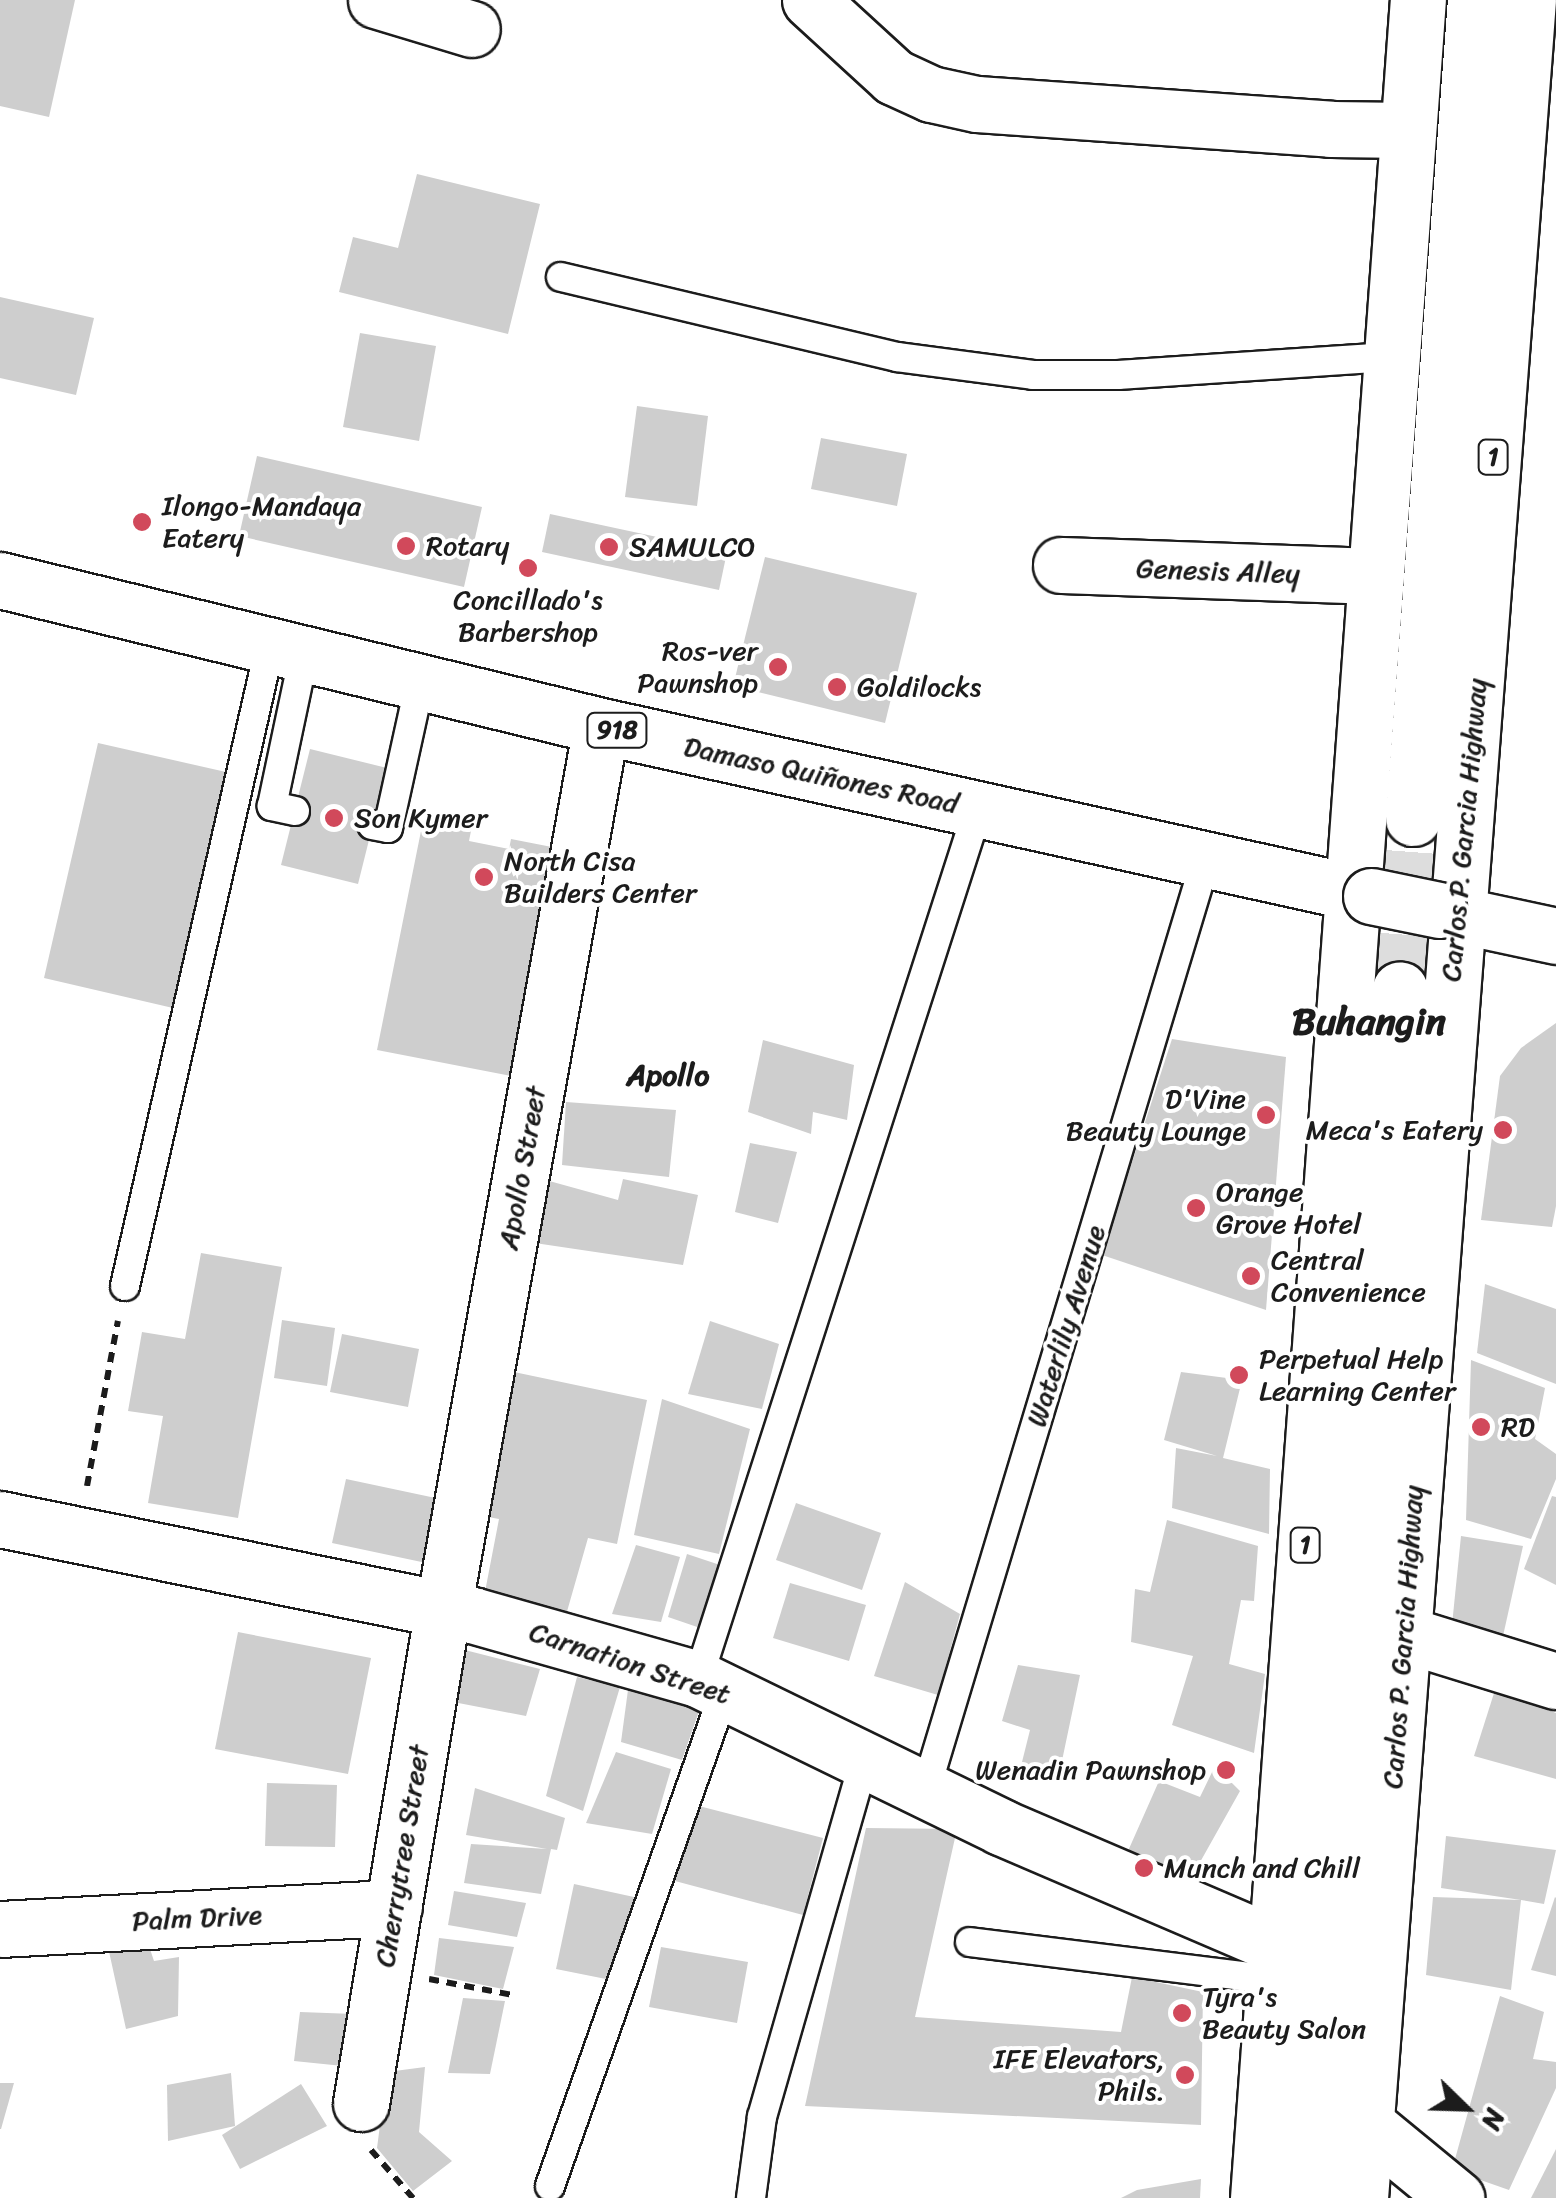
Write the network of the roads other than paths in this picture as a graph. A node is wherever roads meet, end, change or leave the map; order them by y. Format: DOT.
graph roads {
  1 [pos="376,0"];
  2 [pos="810,0"];
  3 [pos="1418,0"];
  4 [pos="1474,0"];
  5 [pos="1528,0"];
  6 [pos="472,29"];
  7 [pos="1408,130"];
  8 [pos="561,277"];
  9 [pos="1392,357"];
  10 [pos="1061,565"];
  11 [pos="1376,576"];
  12 [pos="0,580"];
  13 [pos="287,649"];
  14 [pos="420,682"];
  15 [pos="601,726"];
  16 [pos="978,809"];
  17 [pos="295,811"];
  18 [pos="1412,818"];
  19 [pos="372,825"];
  20 [pos="1206,859"];
  21 [pos="1362,894"];
  22 [pos="1449,913"];
  23 [pos="1556,936"];
  24 [pos="1400,989"];
  25 [pos="125,1286"];
  26 [pos="0,1519"];
  27 [pos="443,1610"];
  28 [pos="1404,1634"];
  29 [pos="1556,1681"];
  30 [pos="711,1685"];
  31 [pos="864,1761"];
  32 [pos="926,1792"];
  33 [pos="394,1908"];
  34 [pos="0,1929"];
  35 [pos="970,1942"];
  36 [pos="1275,1963"];
  37 [pos="361,2103"];
  38 [pos="1366,2124"];
  39 [pos="550,2186"];
  40 [pos="751,2198"];
  41 [pos="1258,2198"];
  42 [pos="1309,2198"];
  43 [pos="1360,2198"];
  44 [pos="1456,2198"];
  1 -- 6 [label="main road"];
  2 -- 7 [label="main road"];
  3 -- 7 [label="main road, 1"];
  4 -- 18 [label="main road, Carlos P. Garcia Highway / 1"];
  5 -- 22 [label="main road, Carlos P. Garcia Highway / 1"];
  7 -- 9 [label="main road, 1"];
  8 -- 9 [label="lane"];
  9 -- 11 [label="main road, 1"];
  10 -- 11 [label="main road, Genesis Alley"];
  11 -- 21 [label="main road, 1"];
  12 -- 13 [label="main road, Damaso Quiñones Road / 918"];
  13 -- 14 [label="main road, Damaso Quiñones Road / 918"];
  13 -- 17 [label="lane"];
  13 -- 25 [label="lane"];
  14 -- 15 [label="main road, Damaso Quiñones Road / 918"];
  14 -- 19 [label="lane"];
  15 -- 16 [label="main road, Damaso Quiñones Road / 918"];
  15 -- 27 [label="main road, Apollo Street"];
  16 -- 20 [label="main road, Damaso Quiñones Road / 918"];
  16 -- 30 [label="lane"];
  20 -- 21 [label="main road, Damaso Quiñones Road / 918"];
  20 -- 32 [label="lane, Waterlily Avenue"];
  21 -- 22 [label="main road, 918, bridge"];
  21 -- 36 [label="main road, 1"];
  22 -- 23 [label="main road"];
  22 -- 28 [label="main road, Carlos P. Garcia Highway / 1"];
  24 -- 42 [label="main road, Carlos P. Garcia Highway / 1"];
  26 -- 27 [label="main road, Carnation Street"];
  27 -- 30 [label="main road, Carnation Street"];
  27 -- 33 [label="main road, Cherrytree Street"];
  28 -- 29 [label="main road"];
  28 -- 38 [label="main road, Carlos P. Garcia Highway / 1"];
  30 -- 31 [label="main road, Carnation Street"];
  30 -- 39 [label="lane"];
  31 -- 32 [label="main road, Carnation Street"];
  31 -- 40 [label="lane"];
  32 -- 36 [label="main road, Carnation Street"];
  33 -- 34 [label="main road, Palm Drive"];
  33 -- 37 [label="main road, Cherrytree Street"];
  35 -- 36 [label="lane"];
  36 -- 41 [label="main road, 1"];
  38 -- 43 [label="main road, Carlos P. Garcia Highway / 1"];
  38 -- 44 [label="main road"];
}
